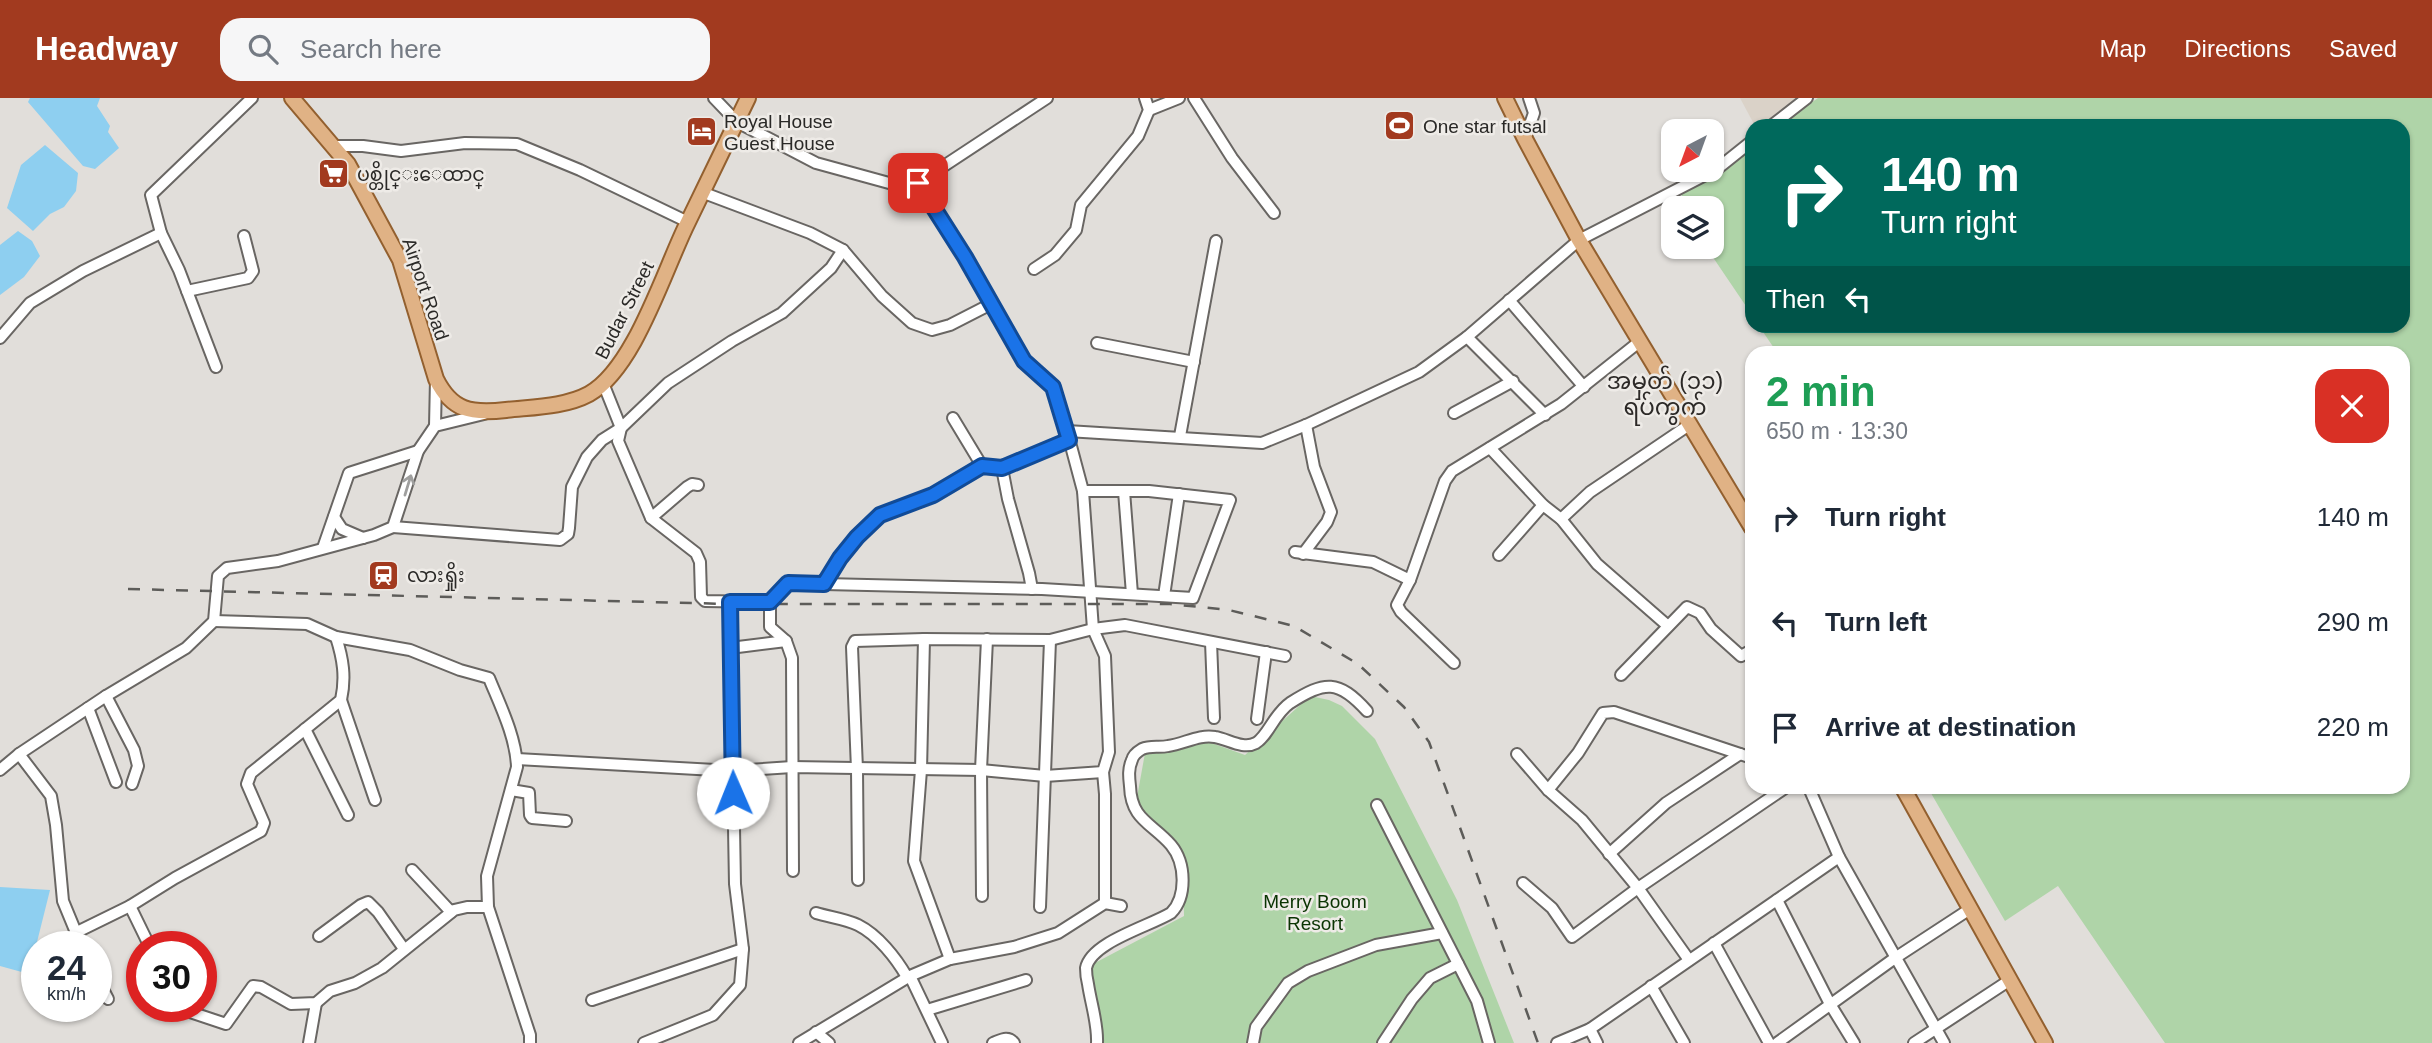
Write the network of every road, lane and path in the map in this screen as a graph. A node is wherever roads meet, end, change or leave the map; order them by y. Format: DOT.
graph roads {
  1 [pos="252,98"];
  2 [pos="292,98"];
  3 [pos="714,98"];
  4 [pos="748,98"];
  5 [pos="1047,98"];
  6 [pos="1145,98"];
  7 [pos="1179,98"];
  8 [pos="1194,98"];
  9 [pos="1506,98"];
  10 [pos="1529,98"];
  11 [pos="1807,98"];
  12 [pos="1149,110"];
  13 [pos="1780,119"];
  14 [pos="737,122"];
  15 [pos="1525,139"];
  16 [pos="333,146"];
  17 [pos="1745,147"];
  18 [pos="918,183"];
  19 [pos="704,193"];
  20 [pos="1274,214"];
  21 [pos="688,222"];
  22 [pos="161,233"];
  23 [pos="243,236"];
  24 [pos="1579,240"];
  25 [pos="1216,241"];
  26 [pos="843,250"];
  27 [pos="1034,269"];
  28 [pos="187,291"];
  29 [pos="1508,300"];
  30 [pos="991,304"];
  31 [pos="1467,337"];
  32 [pos="0,338"];
  33 [pos="1639,342"];
  34 [pos="1097,343"];
  35 [pos="1194,362"];
  36 [pos="216,367"];
  37 [pos="436,379"];
  38 [pos="1513,381"];
  39 [pos="603,383"];
  40 [pos="1584,387"];
  41 [pos="443,395"];
  42 [pos="497,411"];
  43 [pos="1454,413"];
  44 [pos="1545,415"];
  45 [pos="953,418"];
  46 [pos="1306,425"];
  47 [pos="1689,425"];
  48 [pos="435,426"];
  49 [pos="621,428"];
  50 [pos="1068,435"];
  51 [pos="1180,436"];
  52 [pos="1490,448"];
  53 [pos="418,451"];
  54 [pos="982,466"];
  55 [pos="1002,468"];
  56 [pos="698,485"];
  57 [pos="1083,491"];
  58 [pos="1124,491"];
  59 [pos="1180,494"];
  60 [pos="1543,505"];
  61 [pos="334,517"];
  62 [pos="1745,517"];
  63 [pos="651,518"];
  64 [pos="1561,519"];
  65 [pos="393,527"];
  66 [pos="363,538"];
  67 [pos="323,548"];
  68 [pos="1499,555"];
  69 [pos="1410,580"];
  70 [pos="824,584"];
  71 [pos="1031,589"];
  72 [pos="1090,592"];
  73 [pos="1132,594"];
  74 [pos="1164,596"];
  75 [pos="730,602"];
  76 [pos="770,602"];
  77 [pos="214,621"];
  78 [pos="1668,626"];
  79 [pos="1093,629"];
  80 [pos="336,637"];
  81 [pos="924,639"];
  82 [pos="987,639"];
  83 [pos="1050,640"];
  84 [pos="786,641"];
  85 [pos="1211,642"];
  86 [pos="730,649"];
  87 [pos="1266,652"];
  88 [pos="1745,654"];
  89 [pos="1285,656"];
  90 [pos="1454,663"];
  91 [pos="1621,675"];
  92 [pos="106,696"];
  93 [pos="341,700"];
  94 [pos="88,708"];
  95 [pos="1367,710"];
  96 [pos="1214,718"];
  97 [pos="1257,719"];
  98 [pos="305,729"];
  99 [pos="19,754"];
  100 [pos="1517,754"];
  101 [pos="1740,754"];
  102 [pos="1745,756"];
  103 [pos="517,759"];
  104 [pos="792,767"];
  105 [pos="857,769"];
  106 [pos="921,769"];
  107 [pos="0,770"];
  108 [pos="981,770"];
  109 [pos="733,771"];
  110 [pos="1103,772"];
  111 [pos="1045,776"];
  112 [pos="116,782"];
  113 [pos="132,785"];
  114 [pos="511,790"];
  115 [pos="1548,790"];
  116 [pos="1776,794"];
  117 [pos="1812,794"];
  118 [pos="1906,794"];
  119 [pos="375,800"];
  120 [pos="1377,805"];
  121 [pos="348,815"];
  122 [pos="566,821"];
  123 [pos="1609,854"];
  124 [pos="1839,857"];
  125 [pos="412,870"];
  126 [pos="793,872"];
  127 [pos="858,880"];
  128 [pos="1523,883"];
  129 [pos="1638,888"];
  130 [pos="982,896"];
  131 [pos="1777,900"];
  132 [pos="1105,903"];
  133 [pos="130,906"];
  134 [pos="1121,906"];
  135 [pos="488,907"];
  136 [pos="1040,907"];
  137 [pos="1970,909"];
  138 [pos="452,912"];
  139 [pos="816,913"];
  140 [pos="74,931"];
  141 [pos="79,931"];
  142 [pos="142,931"];
  143 [pos="1442,933"];
  144 [pos="319,936"];
  145 [pos="1714,943"];
  146 [pos="404,949"];
  147 [pos="743,949"];
  148 [pos="1895,958"];
  149 [pos="950,959"];
  150 [pos="1689,960"];
  151 [pos="1458,964"];
  152 [pos="908,976"];
  153 [pos="2010,979"];
  154 [pos="1027,980"];
  155 [pos="1651,986"];
  156 [pos="592,1000"];
  157 [pos="316,1003"];
  158 [pos="1830,1004"];
  159 [pos="927,1010"];
  160 [pos="217,1021"];
  161 [pos="1936,1028"];
  162 [pos="1590,1029"];
  163 [pos="816,1032"];
  164 [pos="309,1043"];
  165 [pos="530,1043"];
  166 [pos="644,1043"];
  167 [pos="799,1043"];
  168 [pos="829,1043"];
  169 [pos="942,1043"];
  170 [pos="993,1043"];
  171 [pos="1014,1043"];
  172 [pos="1097,1043"];
  173 [pos="1253,1043"];
  174 [pos="1383,1043"];
  175 [pos="1489,1043"];
  176 [pos="1557,1043"];
  177 [pos="1597,1043"];
  178 [pos="1684,1043"];
  179 [pos="1769,1043"];
  180 [pos="1777,1043"];
  181 [pos="1854,1043"];
  182 [pos="1914,1043"];
  183 [pos="1944,1043"];
  184 [pos="2045,1043"];
  1 -- 22 [label="street"];
  2 -- 16 [label="main road, Airport Road"];
  3 -- 14 [label="street"];
  4 -- 14 [label="main road, Budar Street"];
  5 -- 18 [label="street"];
  6 -- 12 [label="street"];
  7 -- 12 [label="street"];
  8 -- 20 [label="street"];
  9 -- 15 [label="main road"];
  10 -- 15 [label="street"];
  11 -- 13 [label="street"];
  12 -- 27 [label="street"];
  14 -- 18 [label="street"];
  14 -- 19 [label="main road, Budar Street"];
  15 -- 24 [label="main road"];
  16 -- 21 [label="street"];
  16 -- 37 [label="main road, Airport Road"];
  17 -- 24 [label="street"];
  18 -- 30 [label="street"];
  19 -- 21 [label="main road, Budar Street"];
  19 -- 26 [label="street"];
  21 -- 39 [label="main road, Budar Street"];
  22 -- 28 [label="street"];
  22 -- 32 [label="street"];
  23 -- 28 [label="street"];
  24 -- 29 [label="street"];
  24 -- 33 [label="main road"];
  25 -- 35 [label="street"];
  26 -- 30 [label="street"];
  26 -- 49 [label="street"];
  28 -- 36 [label="street"];
  29 -- 31 [label="street"];
  29 -- 40 [label="street"];
  30 -- 50 [label="street"];
  31 -- 38 [label="street"];
  31 -- 46 [label="street"];
  33 -- 40 [label="street"];
  33 -- 47 [label="main road"];
  34 -- 35 [label="street"];
  35 -- 51 [label="street"];
  37 -- 41 [label="main road, Airport Road"];
  37 -- 48 [label="street"];
  38 -- 43 [label="street"];
  38 -- 44 [label="street"];
  39 -- 42 [label="main road, Budar Street"];
  39 -- 49 [label="street"];
  40 -- 44 [label="street"];
  41 -- 42 [label="main road, Budar Street"];
  42 -- 48 [label="street"];
  44 -- 52 [label="street"];
  45 -- 54 [label="street"];
  46 -- 51 [label="street"];
  46 -- 69 [label="street"];
  47 -- 62 [label="main road"];
  47 -- 64 [label="street"];
  48 -- 53 [label="street"];
  49 -- 63 [label="street"];
  49 -- 65 [label="street"];
  50 -- 51 [label="street"];
  50 -- 55 [label="street"];
  50 -- 57 [label="street"];
  52 -- 60 [label="street"];
  52 -- 69 [label="street"];
  53 -- 61 [label="street"];
  65 -- 53 [label="street, one-way"];
  54 -- 55 [label="street"];
  54 -- 70 [label="street"];
  55 -- 71 [label="street"];
  56 -- 63 [label="street"];
  57 -- 58 [label="street"];
  57 -- 72 [label="street"];
  58 -- 59 [label="street"];
  58 -- 73 [label="street"];
  59 -- 74 [label="street"];
  59 -- 74 [label="street"];
  60 -- 64 [label="street"];
  60 -- 68 [label="street"];
  61 -- 66 [label="street"];
  61 -- 67 [label="street"];
  63 -- 75 [label="street"];
  64 -- 78 [label="street"];
  65 -- 66 [label="street"];
  66 -- 67 [label="street"];
  67 -- 77 [label="street"];
  69 -- 90 [label="street"];
  70 -- 71 [label="street"];
  70 -- 76 [label="street"];
  71 -- 72 [label="street"];
  72 -- 73 [label="street"];
  72 -- 79 [label="street"];
  73 -- 74 [label="street"];
  75 -- 76 [label="street"];
  75 -- 86 [label="street"];
  76 -- 84 [label="street"];
  77 -- 80 [label="street"];
  77 -- 92 [label="street"];
  78 -- 88 [label="street"];
  78 -- 91 [label="street"];
  79 -- 83 [label="street"];
  79 -- 85 [label="street"];
  79 -- 110 [label="street"];
  80 -- 93 [label="street"];
  80 -- 103 [label="street"];
  81 -- 82 [label="street"];
  81 -- 105 [label="street"];
  81 -- 106 [label="street"];
  82 -- 83 [label="street"];
  82 -- 108 [label="street"];
  83 -- 111 [label="street"];
  84 -- 86 [label="street"];
  84 -- 104 [label="street"];
  85 -- 87 [label="street"];
  85 -- 96 [label="street"];
  86 -- 109 [label="street"];
  87 -- 89 [label="street"];
  87 -- 97 [label="street"];
  92 -- 94 [label="street"];
  92 -- 113 [label="street"];
  93 -- 98 [label="street"];
  93 -- 119 [label="street"];
  94 -- 99 [label="street"];
  94 -- 112 [label="street"];
  95 -- 172 [label="street"];
  98 -- 121 [label="street"];
  98 -- 133 [label="street"];
  99 -- 107 [label="street"];
  99 -- 140 [label="street"];
  100 -- 115 [label="street"];
  101 -- 102 [label="street"];
  101 -- 115 [label="street"];
  101 -- 123 [label="street"];
  103 -- 109 [label="street"];
  103 -- 114 [label="street"];
  104 -- 105 [label="street"];
  104 -- 109 [label="street"];
  104 -- 126 [label="street"];
  105 -- 106 [label="street"];
  105 -- 127 [label="street"];
  106 -- 108 [label="street"];
  106 -- 149 [label="street"];
  108 -- 111 [label="street"];
  108 -- 130 [label="street"];
  109 -- 147 [label="street"];
  110 -- 111 [label="street"];
  110 -- 132 [label="street"];
  111 -- 136 [label="street"];
  114 -- 122 [label="street"];
  114 -- 135 [label="street"];
  115 -- 123 [label="street"];
  116 -- 129 [label="street"];
  117 -- 124 [label="street"];
  118 -- 137 [label="main road"];
  120 -- 143 [label="street"];
  123 -- 129 [label="street"];
  124 -- 131 [label="street"];
  124 -- 148 [label="street"];
  125 -- 138 [label="street"];
  128 -- 129 [label="street"];
  129 -- 150 [label="street"];
  131 -- 145 [label="street"];
  131 -- 158 [label="street"];
  132 -- 134 [label="street"];
  132 -- 149 [label="street"];
  133 -- 141 [label="street"];
  133 -- 142 [label="street"];
  135 -- 138 [label="street"];
  135 -- 165 [label="street"];
  137 -- 148 [label="street"];
  137 -- 153 [label="main road"];
  138 -- 146 [label="street"];
  139 -- 152 [label="street"];
  143 -- 151 [label="street"];
  143 -- 173 [label="street"];
  144 -- 146 [label="street"];
  145 -- 150 [label="street"];
  145 -- 179 [label="street"];
  146 -- 157 [label="street"];
  147 -- 156 [label="street"];
  147 -- 166 [label="street"];
  148 -- 158 [label="street"];
  148 -- 161 [label="street"];
  149 -- 152 [label="street"];
  150 -- 155 [label="street"];
  151 -- 174 [label="street"];
  151 -- 175 [label="street"];
  152 -- 159 [label="street"];
  152 -- 163 [label="street"];
  153 -- 161 [label="street"];
  153 -- 184 [label="main road"];
  154 -- 159 [label="street"];
  155 -- 162 [label="street"];
  155 -- 178 [label="street"];
  157 -- 160 [label="street"];
  157 -- 164 [label="street"];
  158 -- 180 [label="street"];
  158 -- 181 [label="street"];
  159 -- 169 [label="street"];
  161 -- 182 [label="street"];
  161 -- 183 [label="street"];
  162 -- 176 [label="street"];
  162 -- 177 [label="street"];
  163 -- 167 [label="street"];
  163 -- 168 [label="street"];
  170 -- 171 [label="street"];
}
